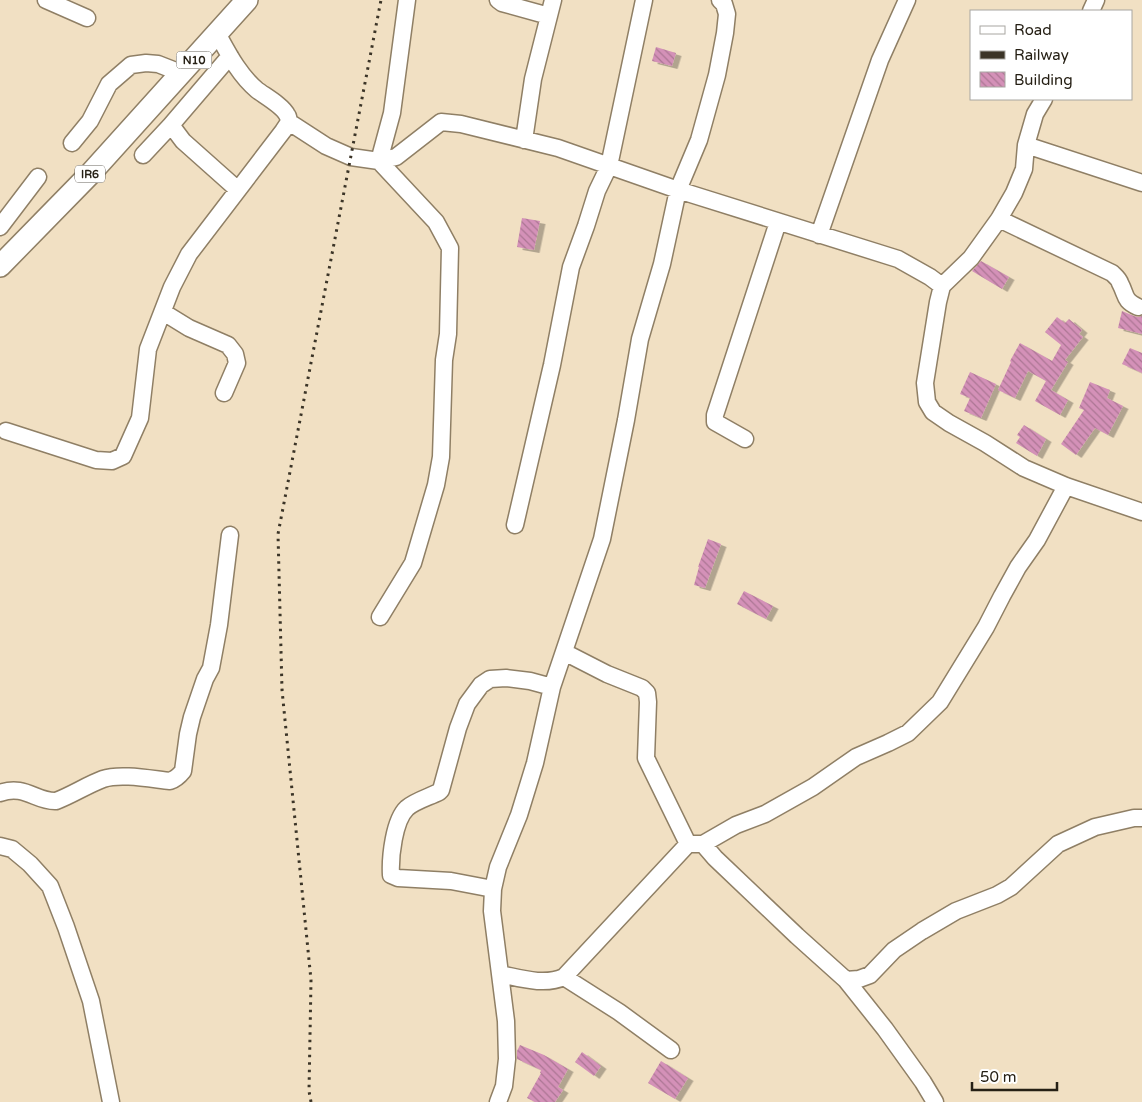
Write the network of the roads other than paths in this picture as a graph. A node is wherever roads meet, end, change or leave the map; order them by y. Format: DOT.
graph roads {
  1 [pos="46,0"];
  2 [pos="247,0"];
  3 [pos="407,0"];
  4 [pos="498,0"];
  5 [pos="553,0"];
  6 [pos="644,0"];
  7 [pos="720,0"];
  8 [pos="907,0"];
  9 [pos="549,16"];
  10 [pos="87,18"];
  11 [pos="217,33"];
  12 [pos="230,56"];
  13 [pos="182,73"];
  14 [pos="1043,100"];
  15 [pos="140,119"];
  16 [pos="289,122"];
  17 [pos="171,125"];
  18 [pos="524,140"];
  19 [pos="72,143"];
  20 [pos="1026,145"];
  21 [pos="143,155"];
  22 [pos="379,161"];
  23 [pos="608,166"];
  24 [pos="38,177"];
  25 [pos="1142,183"];
  26 [pos="238,190"];
  27 [pos="678,190"];
  28 [pos="999,220"];
  29 [pos="778,222"];
  30 [pos="0,226"];
  31 [pos="820,235"];
  32 [pos="0,266"];
  33 [pos="942,286"];
  34 [pos="1138,306"];
  35 [pos="163,312"];
  36 [pos="224,393"];
  37 [pos="6,431"];
  38 [pos="745,439"];
  39 [pos="1066,486"];
  40 [pos="1142,512"];
  41 [pos="515,525"];
  42 [pos="230,535"];
  43 [pos="380,617"];
  44 [pos="564,652"];
  45 [pos="552,686"];
  46 [pos="0,793"];
  47 [pos="1142,818"];
  48 [pos="695,844"];
  49 [pos="0,846"];
  50 [pos="493,889"];
  51 [pos="500,974"];
  52 [pos="564,977"];
  53 [pos="846,980"];
  54 [pos="670,1050"];
  55 [pos="111,1102"];
  56 [pos="498,1102"];
  57 [pos="935,1102"];
  1 -- 10 [label="street"];
  2 -- 11 [label="main road, N10"];
  3 -- 22 [label="street"];
  4 -- 9 [label="street"];
  5 -- 9 [label="street"];
  6 -- 23 [label="street"];
  7 -- 27 [label="street"];
  8 -- 31 [label="street"];
  9 -- 18 [label="street"];
  11 -- 12 [label="street"];
  11 -- 13 [label="main road, N10"];
  12 -- 16 [label="street"];
  12 -- 17 [label="street"];
  13 -- 15 [label="main road, N10"];
  13 -- 19 [label="street"];
  14 -- 20 [label="street"];
  15 -- 32 [label="main road, IR6"];
  16 -- 22 [label="street"];
  16 -- 26 [label="street"];
  17 -- 21 [label="street"];
  17 -- 26 [label="street"];
  18 -- 22 [label="street"];
  18 -- 23 [label="street"];
  20 -- 25 [label="street"];
  20 -- 28 [label="street"];
  22 -- 43 [label="street"];
  23 -- 27 [label="street"];
  23 -- 41 [label="street"];
  24 -- 30 [label="street"];
  26 -- 35 [label="street"];
  27 -- 29 [label="street"];
  27 -- 44 [label="street"];
  28 -- 33 [label="street"];
  28 -- 34 [label="street"];
  29 -- 31 [label="street"];
  29 -- 38 [label="street"];
  31 -- 33 [label="street"];
  33 -- 39 [label="street"];
  35 -- 36 [label="street"];
  35 -- 37 [label="street"];
  39 -- 40 [label="street"];
  39 -- 48 [label="street"];
  42 -- 46 [label="street"];
  44 -- 45 [label="street"];
  44 -- 48 [label="street"];
  45 -- 50 [label="street"];
  45 -- 50 [label="street"];
  47 -- 53 [label="street"];
  48 -- 52 [label="street"];
  48 -- 53 [label="street"];
  49 -- 55 [label="street"];
  50 -- 51 [label="street"];
  51 -- 52 [label="street"];
  51 -- 56 [label="street"];
  52 -- 54 [label="street"];
  53 -- 57 [label="street"];
}
